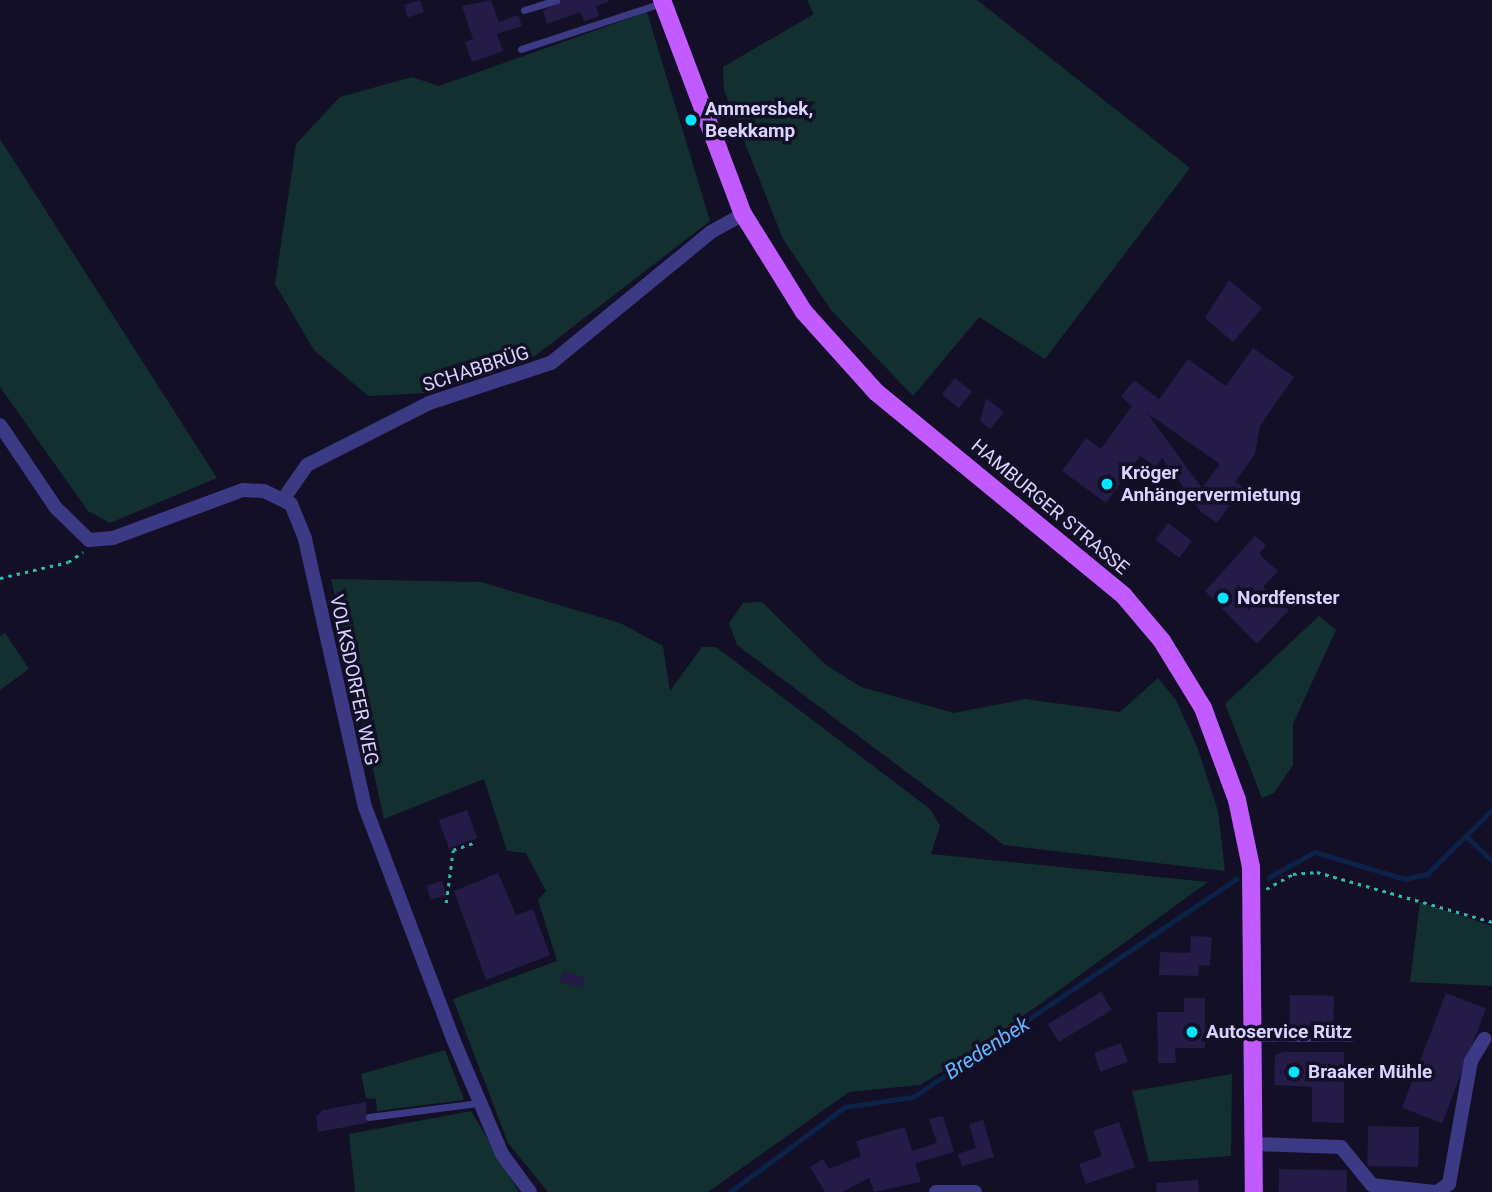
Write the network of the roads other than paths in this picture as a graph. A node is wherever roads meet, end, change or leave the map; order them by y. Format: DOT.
graph roads {
  1 [pos="556,0"];
  2 [pos="663,1"];
  3 [pos="524,10"];
  4 [pos="521,49"];
  5 [pos="743,214"];
  6 [pos="0,425"];
  7 [pos="284,498"];
  8 [pos="1254,1038"];
  9 [pos="1351,1038"];
  10 [pos="1484,1038"];
  11 [pos="480,1103"];
  12 [pos="369,1116"];
  13 [pos="1254,1144"];
  14 [pos="530,1192"];
  15 [pos="936,1192"];
  16 [pos="975,1192"];
  17 [pos="1254,1192"];
  18 [pos="1436,1192"];
  1 -- 3 [label="lane"];
  2 -- 4 [label="lane"];
  2 -- 5 [label="main road, HAMBURGER STRASSE"];
  5 -- 7 [label="street, SCHABBRÜG"];
  5 -- 8 [label="main road, HAMBURGER STRASSE"];
  6 -- 7 [label="street"];
  7 -- 11 [label="street, VOLKSDORFER WEG"];
  8 -- 9 [label="lane"];
  8 -- 13 [label="main road, HAMBURGER STRASSE"];
  10 -- 18 [label="street"];
  11 -- 12 [label="lane"];
  11 -- 14 [label="street, VOLKSDORFER WEG"];
  13 -- 17 [label="main road, HAMBURGER STRASSE"];
  13 -- 18 [label="street"];
  15 -- 16 [label="street"];
}
